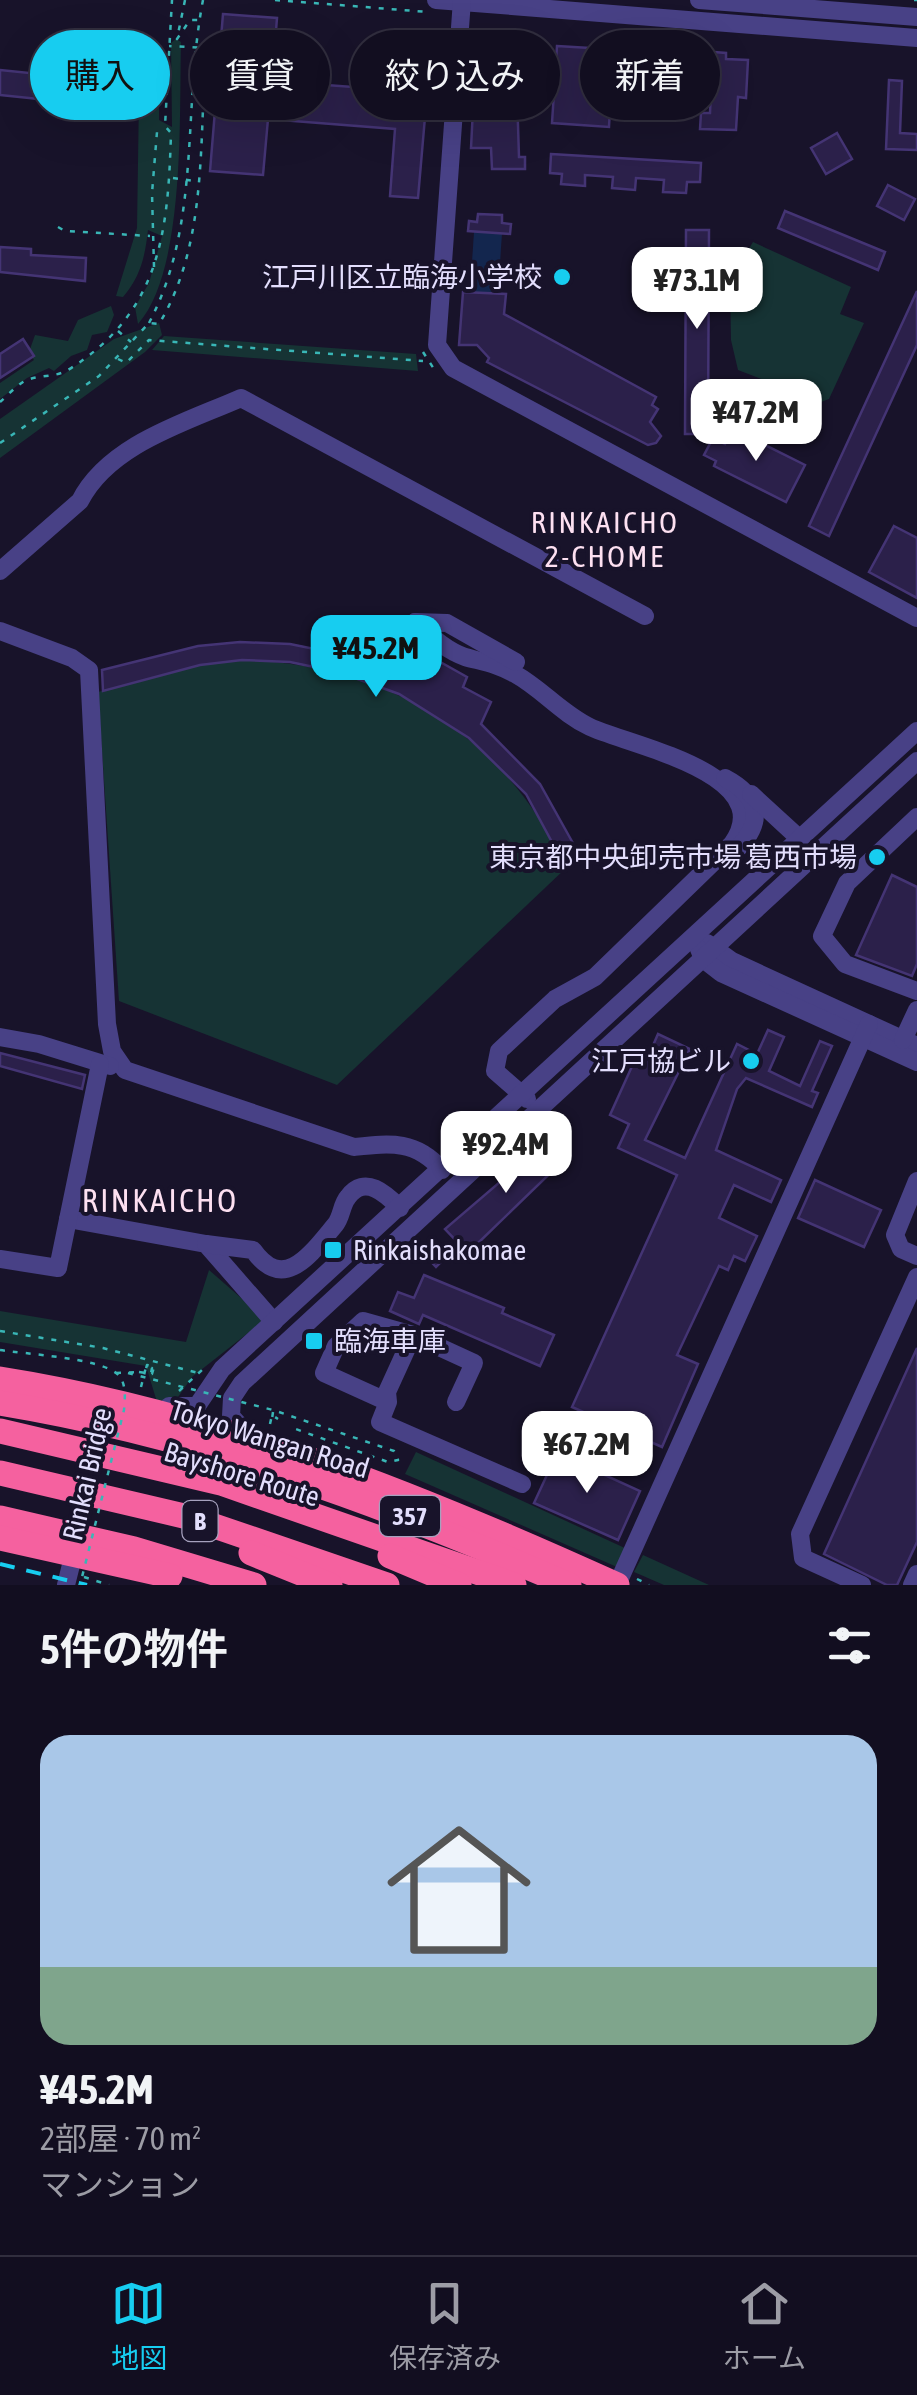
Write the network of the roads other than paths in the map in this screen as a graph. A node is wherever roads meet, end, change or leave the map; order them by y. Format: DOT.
graph roads {
  1 [pos="698,0"];
  2 [pos="462,1"];
  3 [pos="435,6"];
  4 [pos="917,17"];
  5 [pos="917,38"];
  6 [pos="0,572"];
  7 [pos="646,616"];
  8 [pos="917,618"];
  9 [pos="0,631"];
  10 [pos="917,731"];
  11 [pos="917,761"];
  12 [pos="746,791"];
  13 [pos="917,818"];
  14 [pos="800,839"];
  15 [pos="694,935"];
  16 [pos="709,954"];
  17 [pos="917,991"];
  18 [pos="917,1010"];
  19 [pos="866,1031"];
  20 [pos="0,1037"];
  21 [pos="910,1043"];
  22 [pos="917,1062"];
  23 [pos="100,1064"];
  24 [pos="125,1070"];
  25 [pos="522,1094"];
  26 [pos="539,1110"];
  27 [pos="442,1170"];
  28 [pos="917,1181"];
  29 [pos="400,1208"];
  30 [pos="68,1220"];
  31 [pos="206,1244"];
  32 [pos="917,1256"];
  33 [pos="0,1259"];
  34 [pos="917,1277"];
  35 [pos="294,1304"];
  36 [pos="310,1320"];
  37 [pos="269,1326"];
  38 [pos="412,1335"];
  39 [pos="336,1346"];
  40 [pos="280,1348"];
  41 [pos="0,1378"];
  42 [pos="85,1394"];
  43 [pos="388,1402"];
  44 [pos="456,1402"];
  45 [pos="0,1403"];
  46 [pos="0,1431"];
  47 [pos="258,1443"];
  48 [pos="0,1444"];
  49 [pos="3,1478"];
  50 [pos="522,1484"];
  51 [pos="216,1495"];
  52 [pos="0,1518"];
  53 [pos="0,1538"];
  54 [pos="74,1572"];
  55 [pos="484,1573"];
  56 [pos="917,1574"];
  57 [pos="623,1583"];
  58 [pos="198,1585"];
  59 [pos="254,1585"];
  60 [pos="330,1585"];
  61 [pos="387,1585"];
  62 [pos="459,1585"];
  63 [pos="514,1585"];
  64 [pos="569,1585"];
  65 [pos="862,1585"];
  66 [pos="912,1585"];
  1 -- 4 [label="street"];
  2 -- 3 [label="street"];
  2 -- 5 [label="street"];
  2 -- 8 [label="street"];
  6 -- 7 [label="street"];
  9 -- 24 [label="street"];
  10 -- 14 [label="street"];
  11 -- 16 [label="street"];
  12 -- 14 [label="street"];
  12 -- 25 [label="street"];
  12 -- 25 [label="street"];
  13 -- 17 [label="street"];
  14 -- 15 [label="street"];
  15 -- 16 [label="street"];
  15 -- 25 [label="street"];
  16 -- 19 [label="street"];
  16 -- 26 [label="street"];
  18 -- 21 [label="street"];
  19 -- 21 [label="street"];
  19 -- 22 [label="street"];
  19 -- 57 [label="street"];
  20 -- 23 [label="street"];
  23 -- 24 [label="street"];
  23 -- 30 [label="street"];
  24 -- 27 [label="street"];
  25 -- 26 [label="street"];
  25 -- 27 [label="street"];
  26 -- 36 [label="street"];
  27 -- 29 [label="street"];
  28 -- 32 [label="street"];
  29 -- 31 [label="street"];
  29 -- 35 [label="street"];
  30 -- 31 [label="street"];
  30 -- 33 [label="street"];
  31 -- 37 [label="street"];
  34 -- 65 [label="street"];
  35 -- 36 [label="street"];
  35 -- 37 [label="street"];
  36 -- 39 [label="street"];
  36 -- 40 [label="street"];
  37 -- 40 [label="street"];
  37 -- 42 [label="street"];
  38 -- 39 [label="street"];
  38 -- 43 [label="street"];
  38 -- 44 [label="street"];
  39 -- 43 [label="street"];
  40 -- 47 [label="street"];
  41 -- 42 [label="highway"];
  42 -- 47 [label="highway"];
  43 -- 50 [label="street"];
  45 -- 47 [label="highway, Tokyo Wangan Road / 357"];
  46 -- 55 [label="highway"];
  47 -- 57 [label="highway"];
  47 -- 64 [label="highway, Tokyo Wangan Road / 357"];
  48 -- 51 [label="highway, Bayshore Route / B"];
  49 -- 60 [label="highway"];
  49 -- 61 [label="highway, Bayshore Route / B"];
  51 -- 55 [label="highway"];
  51 -- 62 [label="highway, Bayshore Route / B"];
  52 -- 59 [label="highway"];
  53 -- 54 [label="highway"];
  54 -- 58 [label="highway"];
  55 -- 63 [label="highway"];
  56 -- 66 [label="street"];
}
